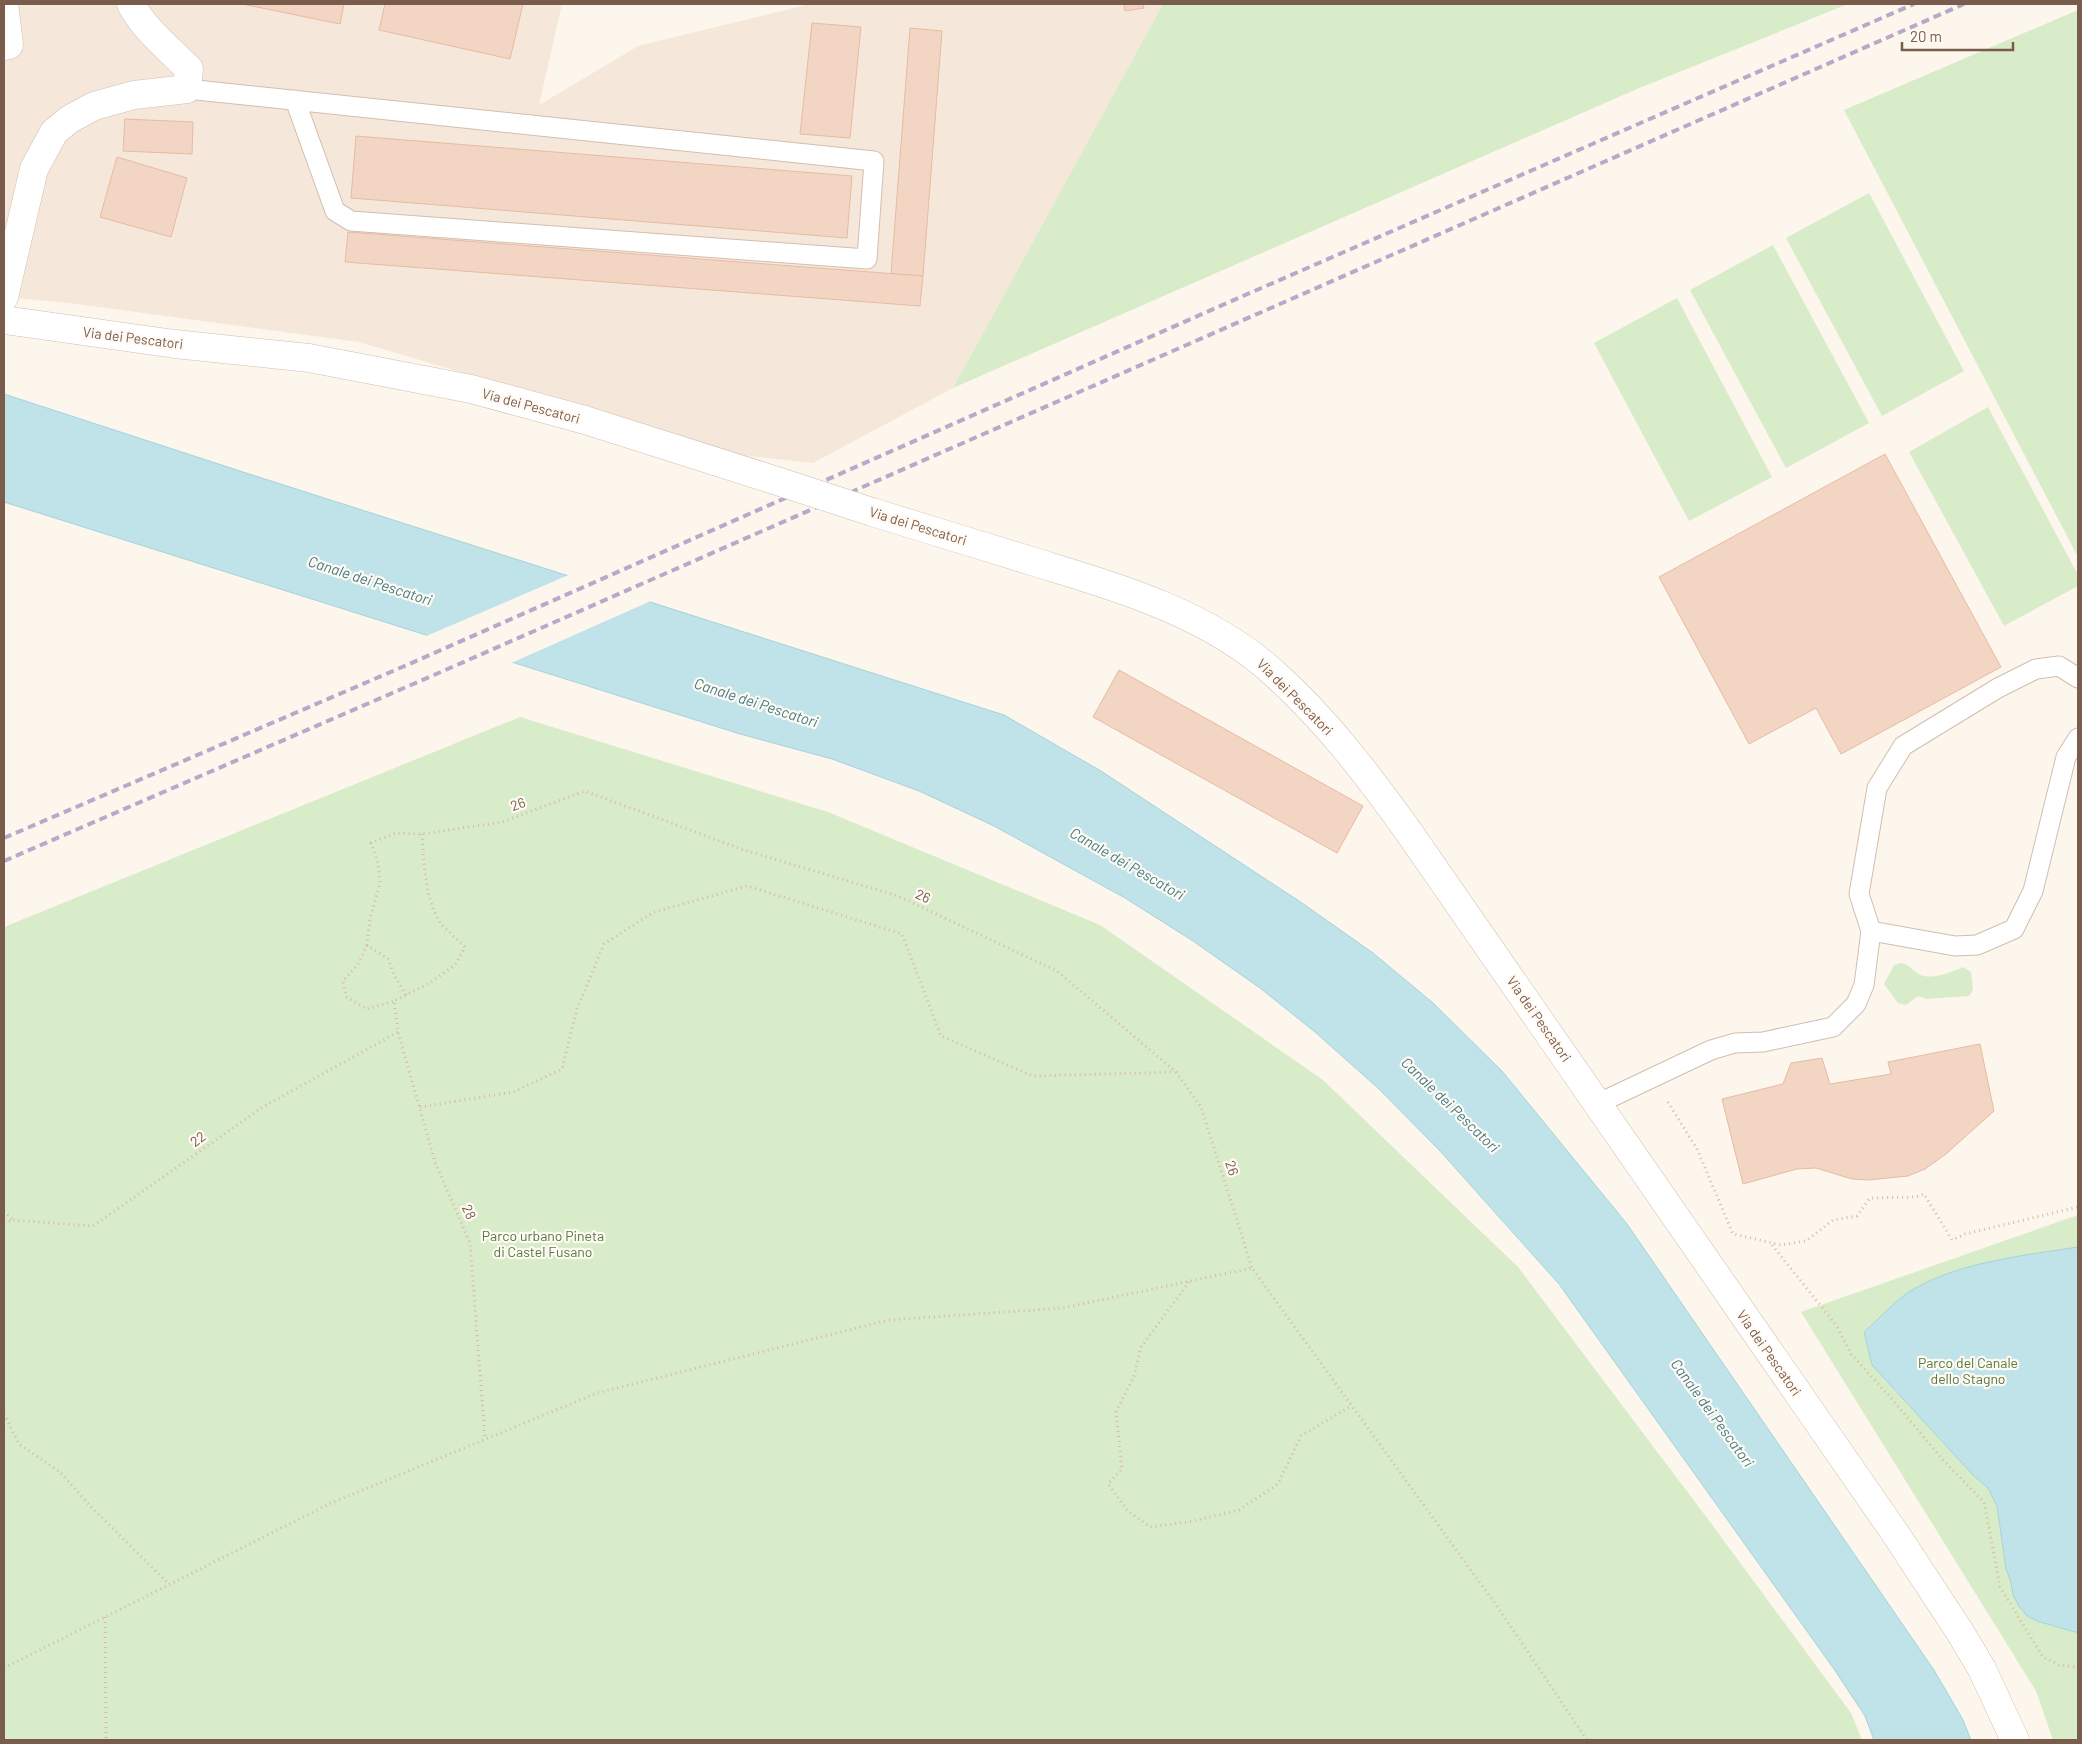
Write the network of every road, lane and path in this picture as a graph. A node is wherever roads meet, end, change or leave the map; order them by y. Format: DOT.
graph roads {
  1 [pos="4,4"];
  2 [pos="131,4"];
  3 [pos="4,46"];
  4 [pos="187,89"];
  5 [pos="295,100"];
  6 [pos="4,297"];
  7 [pos="4,320"];
  8 [pos="2078,678"];
  9 [pos="2078,738"];
  10 [pos="422,834"];
  11 [pos="1871,931"];
  12 [pos="367,945"];
  13 [pos="406,995"];
  14 [pos="394,1001"];
  15 [pos="398,1032"];
  16 [pos="1176,1072"];
  17 [pos="1654,1078"];
  18 [pos="1597,1104"];
  19 [pos="420,1108"];
  20 [pos="2078,1207"];
  21 [pos="4,1211"];
  22 [pos="13,1220"];
  23 [pos="4,1223"];
  24 [pos="1772,1245"];
  25 [pos="1252,1268"];
  26 [pos="1190,1281"];
  27 [pos="1352,1406"];
  28 [pos="4,1414"];
  29 [pos="485,1439"];
  30 [pos="169,1584"];
  31 [pos="105,1617"];
  32 [pos="2078,1667"];
  33 [pos="4,1668"];
  34 [pos="106,1740"];
  35 [pos="1587,1740"];
  36 [pos="2015,1740"];
  1 -- 3 [label="street"];
  2 -- 4 [label="street"];
  4 -- 5 [label="lane"];
  4 -- 6 [label="street"];
  5 -- 5 [label="lane"];
  7 -- 18 [label="street, Via dei Pescatori, bridge"];
  8 -- 11 [label="lane"];
  9 -- 11 [label="lane"];
  10 -- 12 [label="path, 26"];
  10 -- 13 [label="path"];
  10 -- 16 [label="path, 26"];
  11 -- 17 [label="lane"];
  12 -- 13 [label="path"];
  12 -- 14 [label="path"];
  13 -- 14 [label="path"];
  14 -- 15 [label="path, 28"];
  15 -- 19 [label="path, 28"];
  15 -- 22 [label="path, 22"];
  16 -- 19 [label="path"];
  16 -- 25 [label="path, 26"];
  17 -- 18 [label="lane"];
  17 -- 24 [label="path"];
  18 -- 36 [label="street, Via dei Pescatori"];
  19 -- 29 [label="path, 28"];
  20 -- 24 [label="path"];
  21 -- 22 [label="path"];
  22 -- 23 [label="path, 22"];
  24 -- 32 [label="path"];
  25 -- 26 [label="path"];
  25 -- 27 [label="path, 26"];
  26 -- 27 [label="path"];
  26 -- 29 [label="path"];
  27 -- 35 [label="path, 26"];
  28 -- 30 [label="path"];
  29 -- 30 [label="path"];
  30 -- 31 [label="path"];
  31 -- 33 [label="path"];
  31 -- 34 [label="path"];
}
